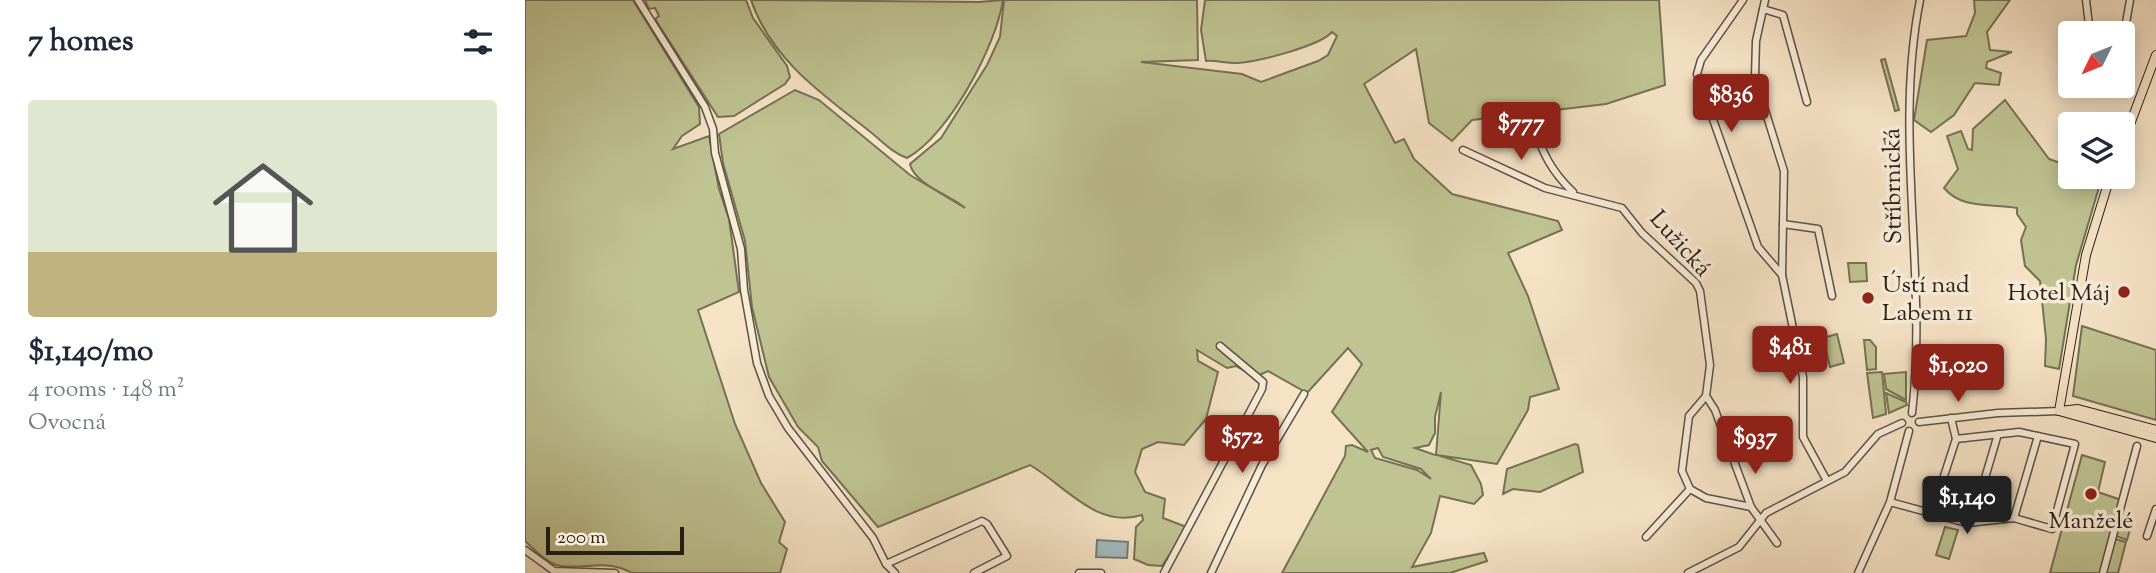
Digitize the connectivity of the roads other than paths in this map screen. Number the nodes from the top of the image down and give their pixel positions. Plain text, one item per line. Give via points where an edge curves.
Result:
1 (638, 0) edge
2 (1743, 0) edge
3 (1765, 0) edge
4 (1920, 0) edge
5 (2086, 0) edge
6 (2130, 0) edge
7 (1763, 9) junction
8 (2089, 21) edge
9 (2126, 21) edge
10 (2156, 55) edge
11 (1807, 102) dead end
12 (1554, 107) dead end
13 (2135, 112) edge
14 (1463, 150) dead end
15 (2106, 189) edge
16 (1574, 194) junction
17 (1783, 224) junction
18 (1782, 275) junction
19 (1832, 296) dead end
20 (1220, 346) dead end
21 (1304, 394) dead end
22 (1706, 396) junction
23 (2059, 411) junction
24 (1912, 413) junction
25 (1951, 418) junction
26 (1919, 422) junction
27 (1902, 423) junction
28 (1909, 430) junction
29 (2156, 430) edge
30 (1998, 435) junction
31 (2038, 436) junction
32 (2156, 438) edge
33 (1956, 439) junction
34 (2137, 446) dead end
35 (1827, 481) junction
36 (1690, 489) junction
37 (1890, 502) junction
38 (1751, 507) junction
39 (2156, 509) edge
40 (1932, 513) junction
41 (2014, 518) junction
42 (1758, 520) junction
43 (1972, 522) junction
44 (2147, 536) dead end
45 (1646, 537) dead end
46 (1777, 543) dead end
47 (525, 550) edge
48 (886, 564) junction
49 (615, 573) edge
50 (895, 573) edge
51 (974, 573) edge
52 (1079, 573) edge
53 (1101, 573) edge
54 (1164, 573) edge
55 (1211, 573) edge
56 (1688, 573) edge
57 (1858, 573) edge
58 (2103, 573) edge

1 - 48 street via 705,107 713,129 715,153 741,249 757,363 769,396 788,428 873,538
2 - 18 street via 1701,60 1697,74 1758,247
3 - 7 street
4 - 24 street, Stříbrnická via 1910,82
5 - 8 street
6 - 9 street
7 - 11 street via 1783,15
7 - 17 street via 1755,78 1784,171
10 - 13 main road
12 - 16 street via 1535,125 1555,174
14 - 16 street, Lužická via 1535,184
15 - 23 main road via 2086,256
16 - 22 street, Lužická via 1625,210 1641,233 1696,283 1709,354
17 - 18 street
17 - 19 street via 1818,229
18 - 35 street via 1803,377 1804,437
20 - 54 street via 1263,382 1262,389
21 - 55 street via 1262,464
22 - 36 street via 1689,416 1682,471
22 - 38 street via 1720,421
23 - 25 street
23 - 29 main road via 2078,409
23 - 32 main road
24 - 26 street
24 - 27 street via 1904,416
25 - 26 street
25 - 33 street
26 - 28 street via 1916,429
27 - 28 street
27 - 35 street via 1878,434 1847,471
28 - 37 street
30 - 31 street via 2027,432
30 - 33 street
30 - 43 street
31 - 41 street
31 - 41 street via 2075,444 2052,528
33 - 40 street
34 - 58 street
35 - 42 street
36 - 38 street via 1706,498
36 - 45 street
37 - 40 street
37 - 57 street
38 - 42 street
39 - 44 street
40 - 43 street
41 - 43 street
42 - 46 street
42 - 56 street via 1739,547
47 - 49 street via 555,571
48 - 50 street
48 - 51 street via 984,522 1007,556
52 - 53 street

